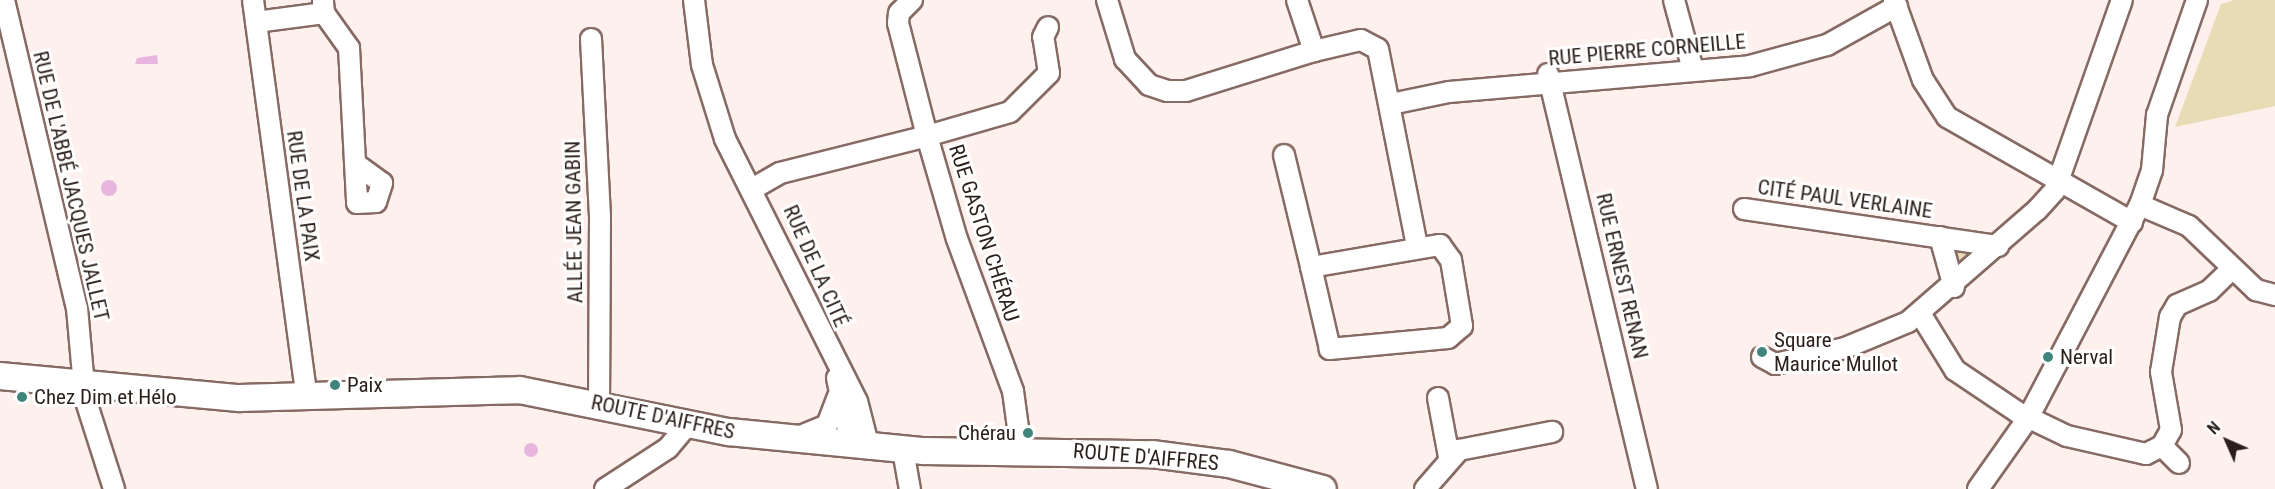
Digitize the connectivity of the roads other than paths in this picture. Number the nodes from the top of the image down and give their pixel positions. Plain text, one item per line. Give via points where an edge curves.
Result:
1 (4, 0) edge
2 (253, 0) edge
3 (694, 0) edge
4 (912, 0) edge
5 (1107, 0) edge
6 (1297, 0) edge
7 (1674, 0) edge
8 (2122, 0) edge
9 (2197, 0) edge
10 (1895, 3) edge
11 (324, 7) edge
12 (256, 22) junction
13 (1048, 27) dead end
14 (591, 39) dead end
15 (1314, 51) junction
16 (1693, 70) junction
17 (1550, 79) junction
18 (1391, 104) junction
19 (927, 136) junction
20 (1284, 154) dead end
21 (357, 165) dead end
22 (2056, 179) junction
23 (754, 188) junction
24 (1744, 209) dead end
25 (2136, 214) junction
26 (1940, 237) junction
27 (1417, 246) junction
28 (1998, 246) junction
29 (1311, 267) junction
30 (2233, 268) junction
31 (1954, 287) junction
32 (2275, 295) edge
33 (1921, 315) junction
34 (1770, 360) dead end
35 (834, 363) junction
36 (0, 376) edge
37 (85, 384) junction
38 (839, 387) junction
39 (307, 398) junction
40 (1438, 398) dead end
41 (599, 404) junction
42 (2028, 418) junction
43 (689, 423) junction
44 (1552, 432) dead end
45 (790, 439) junction
46 (2162, 446) junction
47 (864, 447) junction
48 (903, 450) junction
49 (1021, 450) junction
50 (1449, 457) junction
51 (2179, 463) dead end
52 (1310, 488) edge
53 (114, 489) edge
54 (605, 489) edge
55 (910, 489) edge
56 (1425, 489) edge
57 (1647, 489) edge
58 (1978, 489) edge

1 - 37 street, RUE DE L'ABBÉ JACQUES JALLET via 76,308
2 - 12 street, RUE DE LA PAIX
3 - 23 street, RUE DE LA CITÉ via 702,65 722,127 749,166
4 - 19 street via 899,13 898,23
5 - 15 street via 1125,59 1149,85 1167,91 1186,90
6 - 15 street
7 - 16 street
8 - 22 street
9 - 25 street via 2157,115 2152,170
10 - 16 street, RUE PIERRE CORNEILLE via 1803,53 1750,66
10 - 22 street via 1938,108
11 - 12 street
11 - 21 street via 349,48
12 - 39 street, RUE DE LA PAIX
13 - 19 street via 1043,38 1049,74 1010,112
14 - 41 street, ALLÉE JEAN GABIN via 600,217
15 - 18 street via 1351,40 1371,43 1383,59
16 - 17 street, RUE PIERRE CORNEILLE
17 - 18 street, RUE PIERRE CORNEILLE
17 - 57 street, RUE ERNEST RENAN
18 - 27 street
19 - 23 street, RUE GASTON CHÉRAU via 780,172
19 - 49 street, RUE GASTON CHÉRAU via 957,239 1013,391
20 - 29 street
22 - 25 street
22 - 28 street via 2055,190
23 - 35 street, RUE DE LA CITÉ
24 - 26 street, CITÉ PAUL VERLAINE
25 - 30 street via 2189,226
25 - 42 street
26 - 28 street, CITÉ PAUL VERLAINE
26 - 31 street, CITÉ PAUL VERLAINE
27 - 29 street
27 - 29 street via 1440,244 1449,254 1464,321 1448,338 1330,349
28 - 31 street
30 - 32 street via 2261,294
30 - 46 street via 2209,291 2177,305 2170,316 2161,372 2171,430
31 - 33 street
33 - 34 street via 1845,348
33 - 42 street via 1955,370
35 - 38 street, RUE DE LA CITÉ
35 - 47 street, RUE DE LA CITÉ via 857,401
36 - 37 main road, ROUTE D'AIFFRES
37 - 39 main road, ROUTE D'AIFFRES via 193,396
37 - 53 street, RUE DE L'ABBÉ JACQUES JALLET
38 - 45 street, RUE DE LA CITÉ via 837,411 826,425
38 - 47 street, RUE DE LA CITÉ via 846,423
39 - 41 main road, ROUTE D'AIFFRES via 520,390
40 - 50 street
41 - 43 main road, ROUTE D'AIFFRES
42 - 46 street via 2067,436 2139,453
42 - 58 street
43 - 45 main road, ROUTE D'AIFFRES
43 - 54 street via 668,448
44 - 50 street via 1475,444
45 - 47 main road, ROUTE D'AIFFRES
46 - 51 street
47 - 48 main road, ROUTE D'AIFFRES
48 - 49 main road, ROUTE D'AIFFRES
48 - 55 street
49 - 52 main road, ROUTE D'AIFFRES via 1201,459
50 - 56 street

